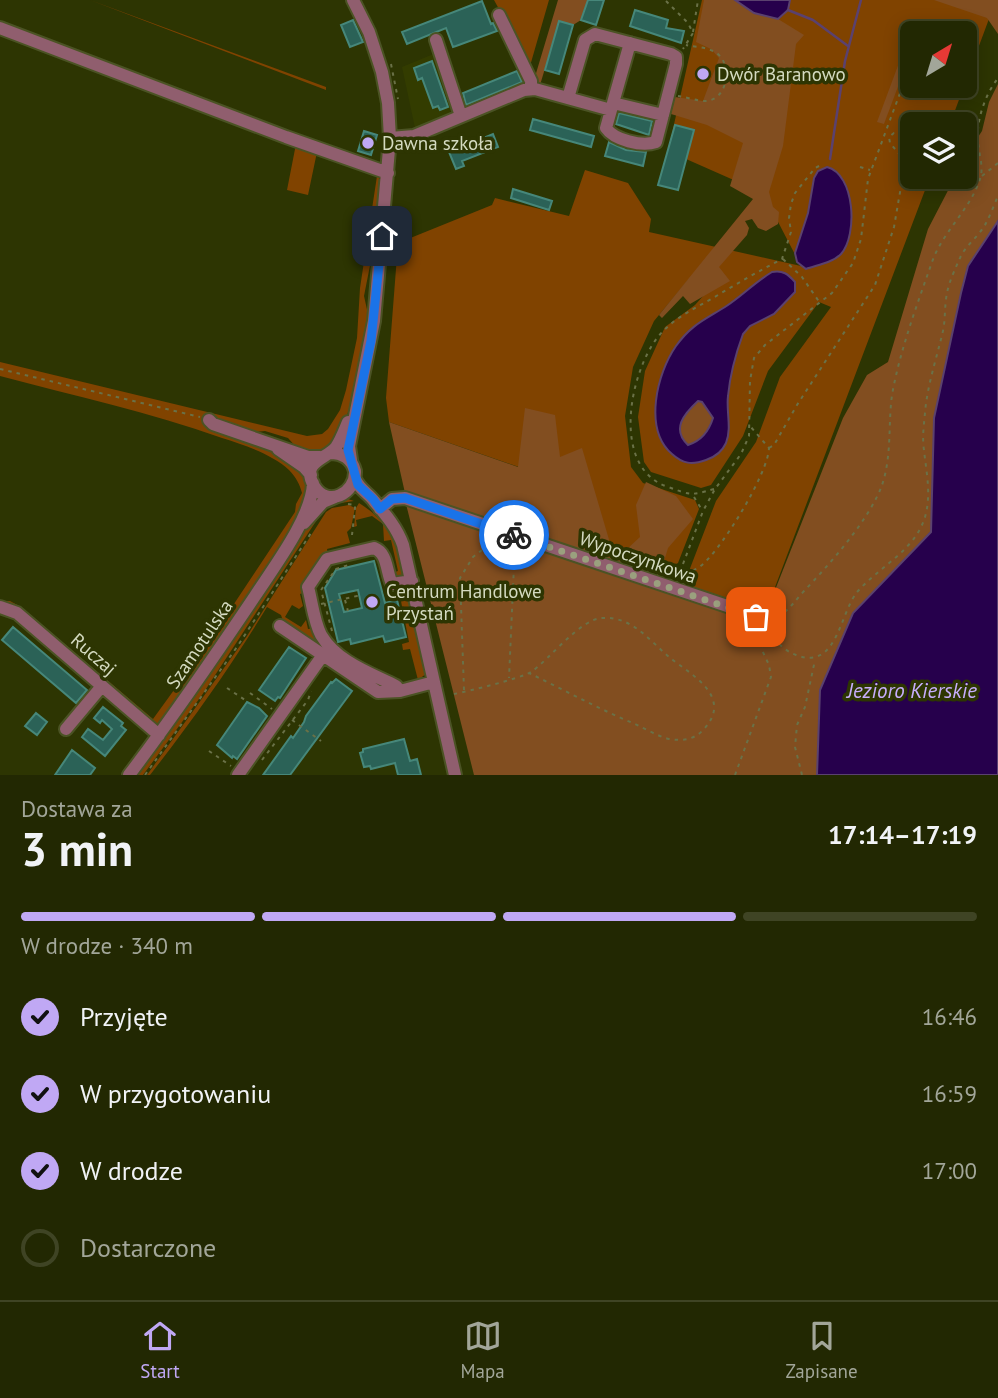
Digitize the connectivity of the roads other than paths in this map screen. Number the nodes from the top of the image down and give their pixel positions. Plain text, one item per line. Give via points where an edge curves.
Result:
1 (354, 0) edge
2 (499, 15) dead end
3 (0, 28) edge
4 (436, 40) dead end
5 (630, 43) junction
6 (531, 89) junction
7 (568, 98) junction
8 (612, 106) junction
9 (663, 115) junction
10 (461, 116) junction
11 (390, 138) junction
12 (388, 173) junction
13 (357, 403) junction
14 (209, 420) road end
15 (272, 445) junction
16 (325, 455) junction
17 (351, 460) junction
18 (312, 479) junction
19 (355, 479) junction
20 (340, 499) junction
21 (380, 509) junction
22 (296, 531) junction
23 (412, 581) junction
24 (0, 607) edge
25 (766, 620) road end
26 (281, 626) dead end
27 (327, 651) junction
28 (434, 682) junction
29 (102, 686) junction
30 (66, 729) dead end
31 (159, 736) junction
32 (236, 772) edge
33 (129, 775) edge
34 (456, 775) edge

1 - 11 street via 382,72
2 - 6 street
3 - 12 street
4 - 10 street
5 - 7 street via 595,34 585,40
5 - 8 street
5 - 9 street via 676,57
6 - 7 street
6 - 10 street
7 - 8 street
8 - 9 street
8 - 9 street via 606,128 611,135 648,145 656,142
10 - 11 street via 412,137
11 - 12 street
12 - 13 street via 374,321
13 - 16 street via 341,439
13 - 17 street via 348,450
14 - 15 street
15 - 16 street via 308,457
15 - 18 street via 304,467
16 - 17 street via 339,453
16 - 18 street via 313,466
17 - 19 street
18 - 20 street via 324,495
18 - 22 street, Szamotulska via 313,494
19 - 20 street
19 - 21 street
20 - 21 street via 359,499
20 - 22 street, Szamotulska via 323,502
21 - 23 street via 400,536
21 - 25 street, Wypoczynkowa via 392,499 405,498
22 - 31 street, Szamotulska
23 - 27 street via 392,584 383,554 374,548 327,559 308,587 319,605
23 - 28 street
24 - 29 street, Ruczaj via 17,613
26 - 27 street
27 - 28 street via 378,692
27 - 32 street via 286,717
28 - 34 street
29 - 30 street
29 - 31 street, Ruczaj
31 - 33 street, Szamotulska

